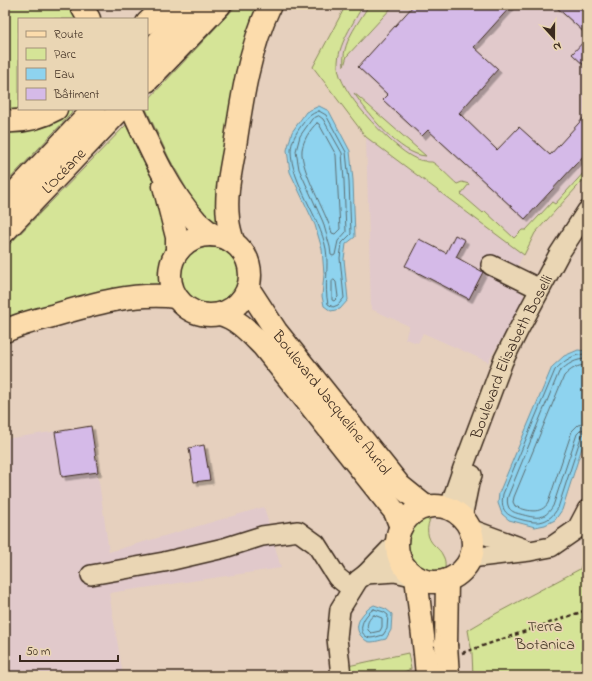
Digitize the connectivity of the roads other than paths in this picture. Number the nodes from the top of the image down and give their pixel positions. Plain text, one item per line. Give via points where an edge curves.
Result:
1 (81, 5) edge
2 (166, 5) edge
3 (193, 5) edge
4 (220, 5) edge
5 (270, 5) edge
6 (88, 18) edge
7 (148, 22) edge
8 (148, 53) edge
9 (148, 80) edge
10 (54, 110) edge
11 (93, 110) edge
12 (120, 110) edge
13 (132, 110) edge
14 (5, 121) edge
15 (159, 168) junction
16 (5, 203) edge
17 (587, 212) edge
18 (5, 231) edge
19 (587, 232) edge
20 (212, 235) junction
21 (233, 242) junction
22 (177, 252) junction
23 (491, 265) dead end
24 (248, 288) junction
25 (540, 289) junction
26 (176, 297) junction
27 (220, 314) junction
28 (5, 331) edge
29 (426, 507) junction
30 (587, 510) edge
31 (460, 519) junction
32 (399, 535) junction
33 (530, 551) junction
34 (470, 558) junction
35 (366, 574) junction
36 (91, 575) dead end
37 (416, 577) junction
38 (447, 580) junction
39 (352, 589) junction
40 (341, 676) edge
41 (427, 676) edge
42 (448, 676) edge

1 - 6 main road
2 - 7 main road
3 - 8 main road
4 - 9 main road
5 - 21 main road via 258,33 246,77 233,156 227,205
10 - 14 main road via 31,119
11 - 16 main road, L’Océane
12 - 18 main road, L’Océane
13 - 15 main road
15 - 20 main road via 196,221
15 - 22 main road via 174,223
17 - 25 street, Boulevard Elisabeth Boselli via 559,254
19 - 31 street via 535,322 498,405 470,482
20 - 21 main road
20 - 22 main road via 193,239
21 - 24 main road via 248,260
22 - 26 main road via 170,274 171,286
23 - 25 street
24 - 27 main road via 236,306
24 - 29 main road, Boulevard Jacqueline Auriol via 276,331 400,486
25 - 31 street, Boulevard Elisabeth Boselli via 504,361 463,468
26 - 27 main road via 183,306 193,312 204,315
26 - 28 main road via 119,299 64,312
27 - 32 main road, Boulevard Jacqueline Auriol via 234,320 263,346 395,512
29 - 31 main road via 438,506
29 - 32 main road via 410,515
30 - 33 street via 577,529 551,547
31 - 33 street
31 - 34 main road via 473,543
32 - 35 street
32 - 37 main road via 398,553 401,563
33 - 34 street
34 - 38 main road via 459,573
35 - 37 street via 395,572
35 - 39 street
36 - 39 street via 164,562 262,536 298,531 316,544 337,577
37 - 38 main road via 432,582
37 - 41 main road, bridge
38 - 42 main road, bridge via 454,649
39 - 40 street via 340,609 336,638

